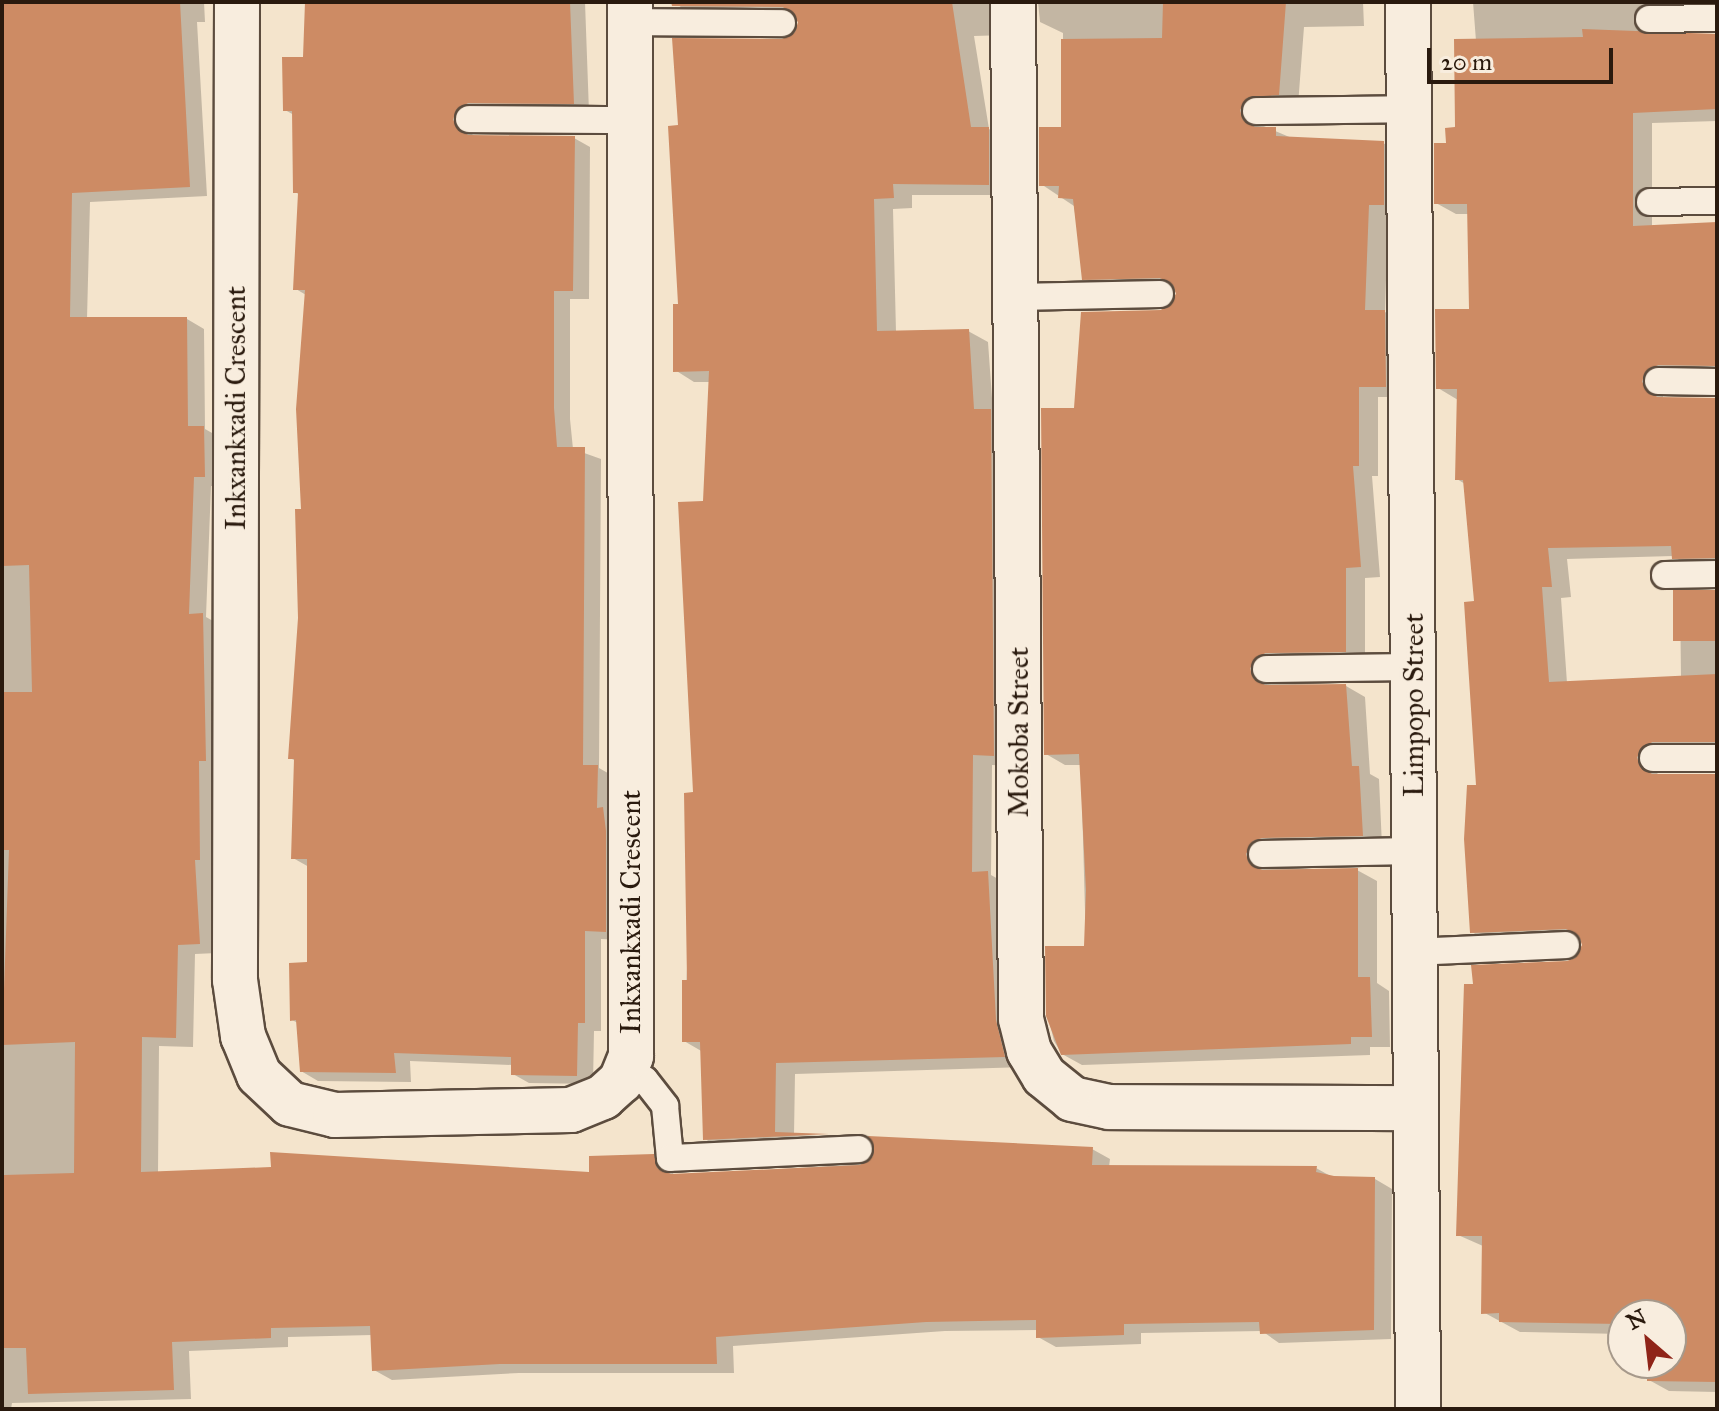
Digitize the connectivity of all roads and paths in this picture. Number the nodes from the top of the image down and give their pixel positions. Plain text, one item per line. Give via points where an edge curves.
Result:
1 (237, 2) edge
2 (1013, 2) edge
3 (1408, 2) edge
4 (630, 12) edge
5 (1717, 18) edge
6 (1649, 19) dead end
7 (782, 23) dead end
8 (1411, 109) junction
9 (1256, 111) dead end
10 (469, 119) dead end
11 (630, 120) junction
12 (1717, 201) edge
13 (1650, 202) dead end
14 (1160, 294) dead end
15 (1017, 297) junction
16 (1658, 381) dead end
17 (1717, 382) edge
18 (1717, 574) edge
19 (1665, 575) dead end
20 (1415, 667) junction
21 (1266, 669) dead end
22 (1653, 758) dead end
23 (1717, 758) edge
24 (1412, 851) junction
25 (1262, 854) dead end
26 (1566, 945) dead end
27 (1414, 952) junction
28 (621, 1081) junction
29 (1416, 1108) junction
30 (859, 1149) dead end
31 (1418, 1409) edge

1 - 28 street, Inkxankxadi Crescent via 235,980 243,1036 259,1075 290,1104 335,1115 571,1110 603,1097
2 - 15 street, Mokoba Street
3 - 8 street, Limpopo Street
4 - 7 lane
4 - 11 street, Inkxankxadi Crescent
5 - 6 lane
8 - 9 lane
8 - 20 street, Limpopo Street
10 - 11 lane
11 - 28 street, Inkxankxadi Crescent via 634,1015 631,1056
12 - 13 lane
14 - 15 lane
15 - 29 street, Mokoba Street via 1021,1019 1029,1051 1044,1076 1072,1099 1109,1107
16 - 17 lane
18 - 19 lane
20 - 21 lane
20 - 24 street, Limpopo Street
22 - 23 lane
24 - 25 lane
24 - 27 street, Limpopo Street
26 - 27 lane
27 - 29 street, Limpopo Street
28 - 30 lane via 645,1080 665,1106 670,1158
29 - 31 street, Limpopo Street

